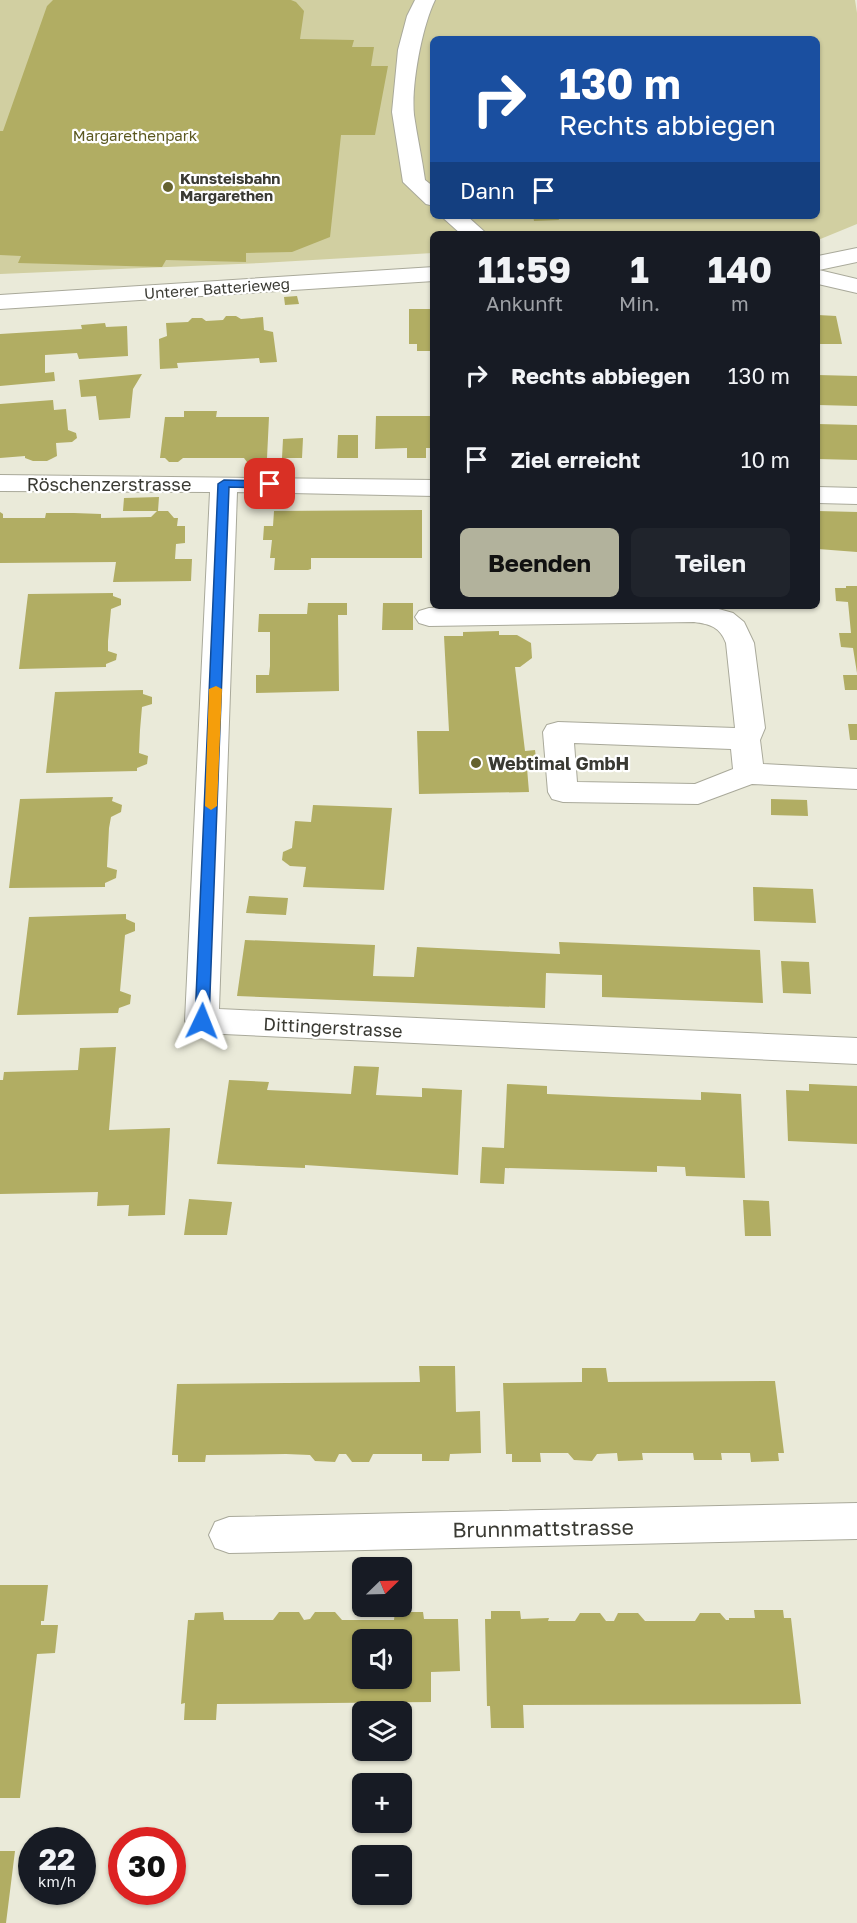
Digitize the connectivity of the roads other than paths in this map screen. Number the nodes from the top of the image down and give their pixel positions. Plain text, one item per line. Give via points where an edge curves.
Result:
1 (425, 0) edge
2 (430, 196) edge
3 (457, 219) edge
4 (471, 231) edge
5 (857, 255) edge
6 (820, 263) edge
7 (430, 274) edge
8 (820, 277) edge
9 (857, 286) edge
10 (0, 302) edge
11 (0, 483) edge
12 (224, 484) junction
13 (430, 488) edge
14 (820, 495) edge
15 (857, 496) edge
16 (429, 617) dead end
17 (745, 740) junction
18 (749, 774) junction
19 (857, 779) edge
20 (857, 1051) edge
21 (857, 1521) edge
22 (229, 1535) dead end

1 - 2 street via 417,15 409,50 403,112 414,182
3 - 4 street
5 - 6 street
7 - 10 street, Unterer Batterieweg
8 - 9 street
11 - 12 street, Röschenzerstrasse
12 - 13 street, Röschenzerstrasse
12 - 20 street, Dittingerstrasse via 202,1021
14 - 15 street
16 - 17 street via 694,613 726,620 737,630 740,643 750,728
17 - 18 street
17 - 18 street via 558,732 564,792 698,794
18 - 19 street
21 - 22 street, Brunnmattstrasse

